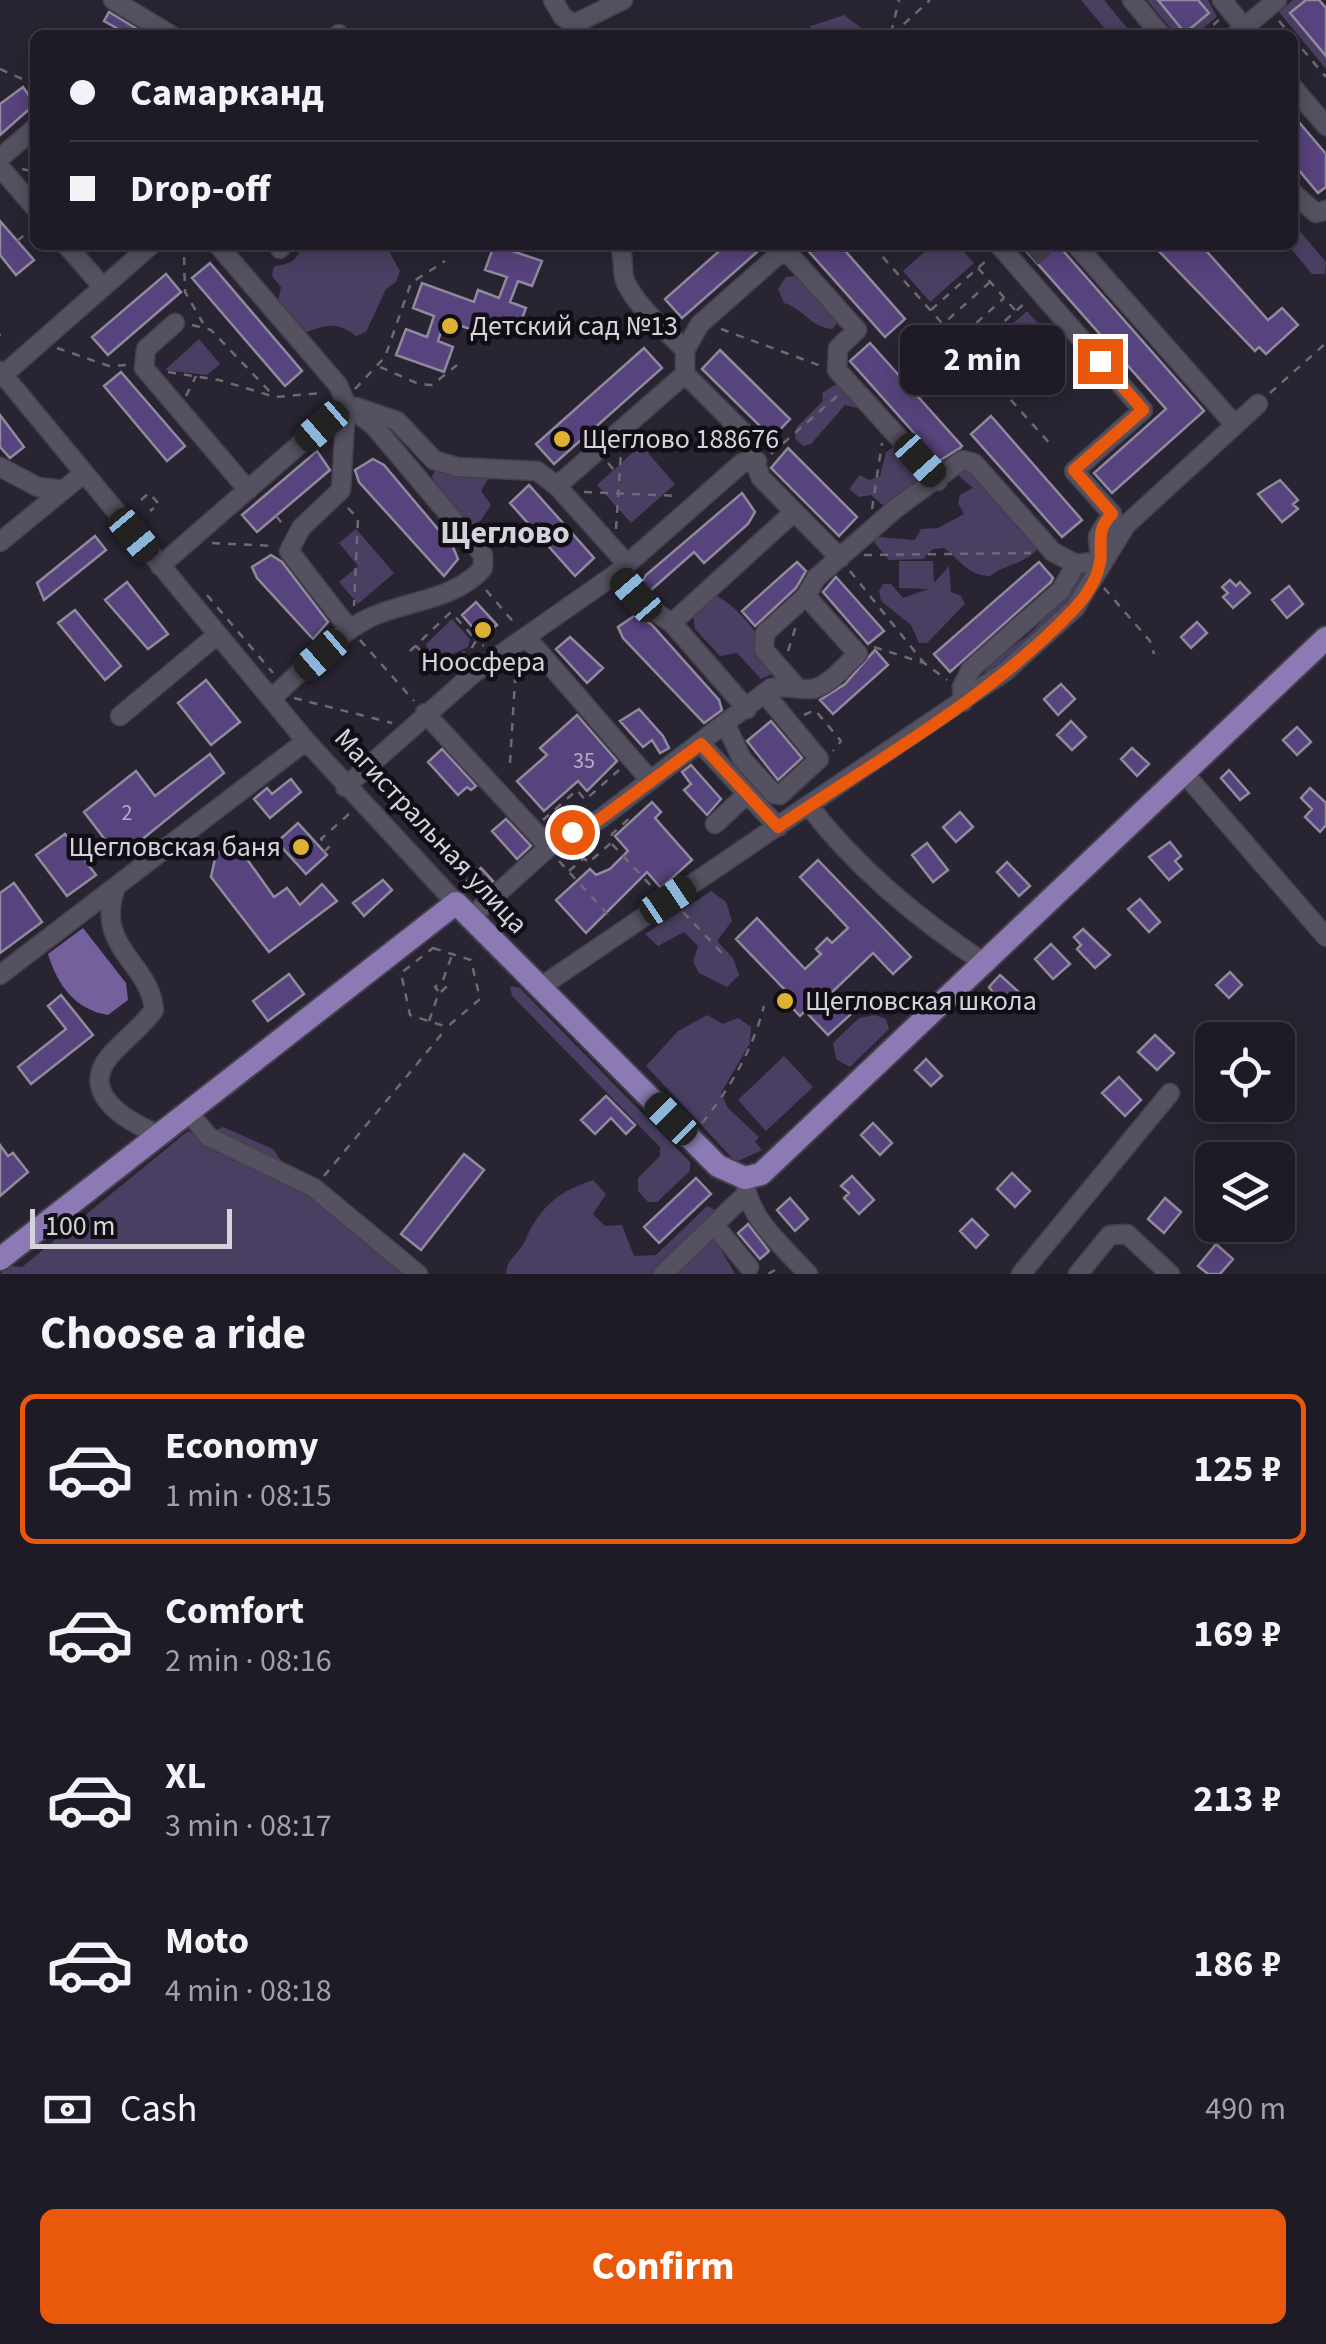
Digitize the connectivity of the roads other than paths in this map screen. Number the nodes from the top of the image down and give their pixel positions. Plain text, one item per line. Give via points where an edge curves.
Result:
1 (113, 0) edge
2 (553, 0) edge
3 (623, 0) edge
4 (1132, 0) edge
5 (1222, 0) edge
6 (1278, 0) edge
7 (163, 30) edge
8 (1157, 30) edge
9 (1242, 30) edge
10 (1245, 30) edge
11 (1298, 93) edge
12 (1326, 126) edge
13 (30, 132) edge
14 (0, 158) edge
15 (0, 168) edge
16 (1298, 199) edge
17 (30, 202) edge
18 (1326, 210) edge
19 (70, 250) edge
20 (145, 250) edge
21 (222, 250) edge
22 (620, 250) edge
23 (1005, 250) edge
24 (1080, 250) edge
25 (102, 287) junction
26 (176, 323) road end
27 (684, 350) junction
28 (2, 373) edge
29 (686, 374) junction
30 (343, 397) junction
31 (1258, 404) road end
32 (1236, 424) junction
33 (756, 461) junction
34 (0, 466) edge
35 (83, 474) junction
36 (938, 481) junction
37 (63, 490) junction
38 (248, 490) junction
39 (563, 493) junction
40 (794, 512) junction
41 (0, 542) edge
42 (840, 558) junction
43 (1100, 561) junction
44 (620, 562) junction
45 (1076, 564) junction
46 (160, 566) junction
47 (806, 596) junction
48 (672, 623) junction
49 (349, 628) junction
50 (217, 635) junction
51 (1326, 638) edge
52 (522, 640) junction
53 (788, 677) junction
54 (278, 693) junction
55 (765, 694) junction
56 (963, 694) junction
57 (748, 709) junction
58 (425, 714) junction
59 (120, 716) dead end
60 (726, 725) junction
61 (306, 742) junction
62 (701, 744) junction
63 (1184, 773) junction
64 (650, 780) junction
65 (345, 786) junction
66 (747, 794) junction
67 (809, 806) junction
68 (715, 824) dead end
69 (778, 827) junction
70 (550, 848) junction
71 (117, 886) junction
72 (463, 911) junction
73 (1322, 928) edge
74 (986, 964) junction
75 (0, 975) edge
76 (539, 988) junction
77 (1170, 1093) dead end
78 (189, 1113) junction
79 (160, 1136) junction
80 (745, 1187) junction
81 (714, 1225) junction
82 (0, 1259) edge
83 (749, 1267) dead end
84 (418, 1274) edge
85 (663, 1274) edge
86 (808, 1274) edge
87 (1021, 1274) edge
88 (1078, 1274) edge
89 (1170, 1274) edge

1 - 7 street
2 - 3 street via 574,24
4 - 8 street
5 - 9 street
6 - 10 street
11 - 12 street
13 - 14 street
15 - 17 street
16 - 18 street via 1316,213
19 - 25 street
20 - 25 street
21 - 30 street
22 - 27 street via 629,289
23 - 43 street via 1026,263 1039,291 1143,410 1074,470 1112,514 1098,536
24 - 32 street
25 - 28 street
26 - 38 street via 146,348 144,368
27 - 29 street
27 - 36 street via 700,324 778,255 790,254 857,330 838,348 844,377
28 - 35 street, Магистральная улица
29 - 33 street via 744,433
29 - 39 street via 598,451
30 - 38 street
30 - 39 street via 397,420 434,460 537,471
30 - 49 street via 338,496 301,528 290,551
30 - 49 street via 483,555 484,568 455,590
31 - 32 street
32 - 43 street via 1126,525
33 - 40 street via 760,478
33 - 44 street via 742,463
34 - 37 street via 38,488
35 - 37 street
35 - 46 street, Магистральная улица
36 - 42 street
36 - 45 street via 962,460 974,463 1053,552
37 - 41 street
38 - 46 street
39 - 44 street
40 - 42 street
40 - 48 street
42 - 47 street
43 - 45 street
43 - 56 street via 1094,584 1075,608 1006,671
44 - 48 street via 646,606
44 - 52 street
45 - 56 street via 1061,590 971,669
46 - 50 street, Магистральная улица
47 - 53 street via 765,633 764,650
47 - 53 street via 858,654 808,690
48 - 57 street
49 - 54 street
50 - 54 street, Магистральная улица
50 - 59 street
51 - 63 main road
52 - 58 street
52 - 64 street
53 - 55 street
54 - 61 street, Магистральная улица
55 - 57 street
55 - 60 street via 820,759 777,796 742,759
56 - 67 street
57 - 60 street
58 - 65 street
58 - 70 street
60 - 62 street
61 - 65 street, Магистральная улица
61 - 71 street
62 - 64 street
62 - 66 street
63 - 73 street
63 - 74 main road
64 - 70 street
65 - 72 street, Магистральная улица
66 - 68 street
66 - 69 street
67 - 69 street
67 - 74 street via 893,896
69 - 76 street
70 - 72 street
71 - 75 street
71 - 79 street via 110,927 154,1010 106,1059 99,1080 103,1097 126,1120
72 - 76 main road, Магистральная улица
72 - 78 main road
74 - 80 main road
76 - 80 main road, Магистральная улица
77 - 87 street
78 - 79 main road
78 - 84 street via 208,1138 314,1188
79 - 82 main road
80 - 81 street
80 - 86 street
81 - 83 street
81 - 85 street
88 - 89 street via 1110,1235 1127,1234

